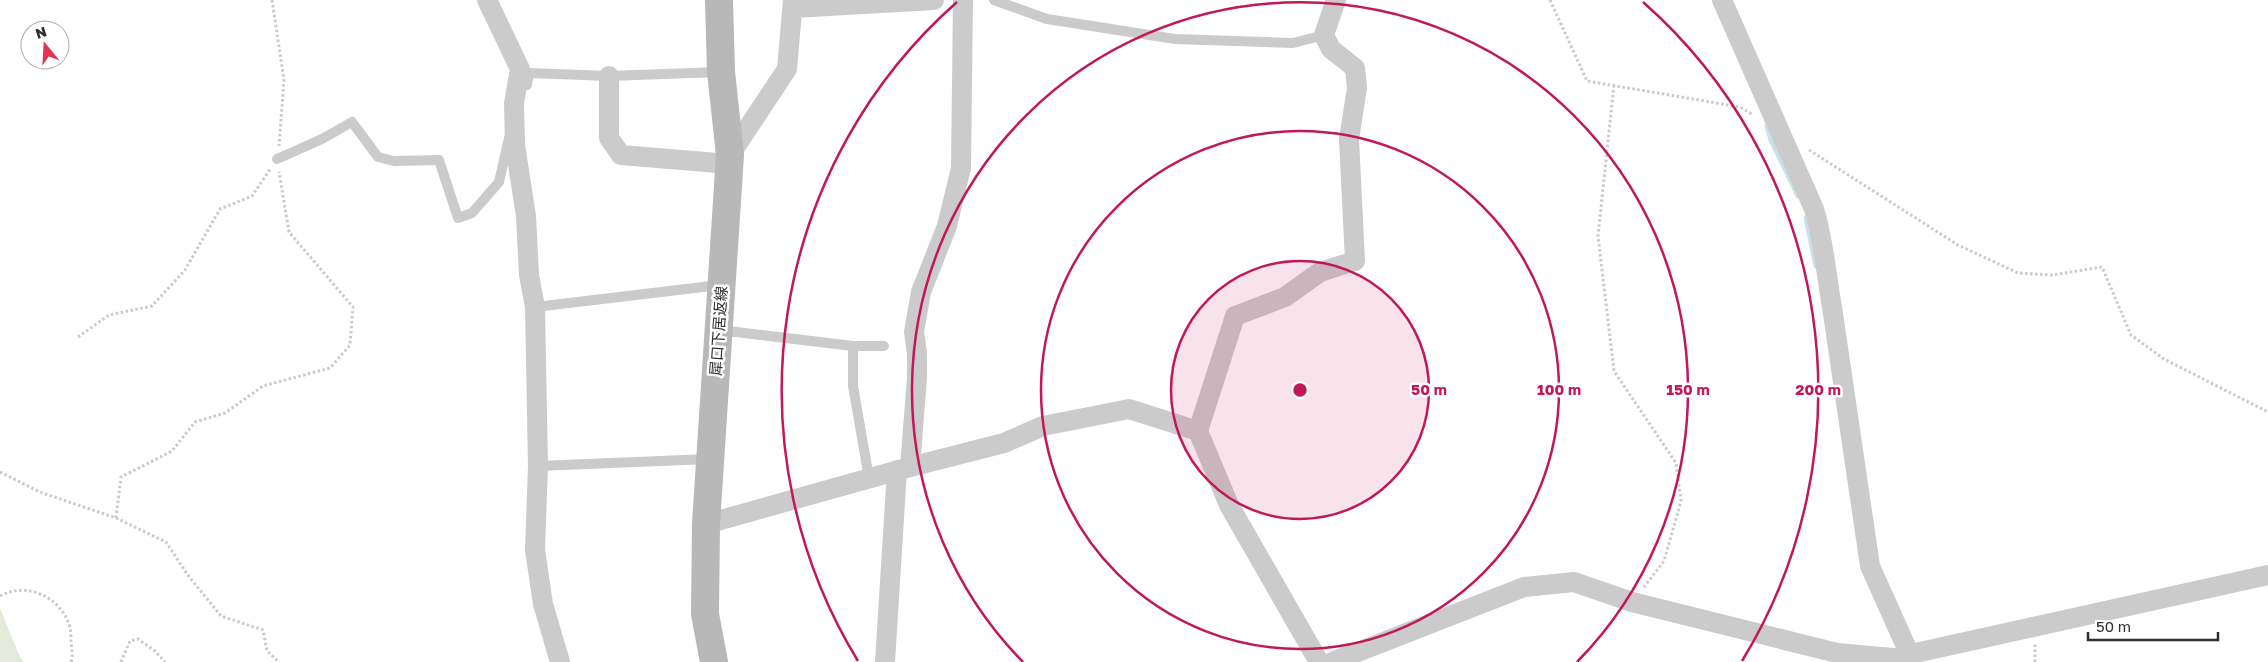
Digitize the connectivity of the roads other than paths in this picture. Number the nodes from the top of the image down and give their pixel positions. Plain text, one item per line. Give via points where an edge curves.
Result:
1 (487, 0) edge
2 (719, 0) edge
3 (934, 0) edge
4 (963, 0) edge
5 (994, 0) edge
6 (1336, 0) edge
7 (1722, 0) edge
8 (793, 4) edge
9 (1324, 35) junction
10 (721, 72) junction
11 (609, 76) junction
12 (514, 112) junction
13 (515, 135) junction
14 (278, 159) road end
15 (730, 159) junction
16 (721, 285) junction
17 (535, 307) junction
18 (718, 330) junction
19 (853, 346) junction
20 (884, 346) dead end
21 (1198, 431) junction
22 (710, 459) junction
23 (538, 466) junction
24 (903, 468) junction
25 (869, 478) junction
26 (706, 524) junction
27 (2268, 575) edge
28 (1905, 658) edge
29 (560, 662) edge
30 (714, 662) edge
31 (885, 662) edge
32 (1319, 662) edge
33 (1332, 662) edge

1 - 12 street via 520,68
2 - 10 main road, 犀口下居返線
3 - 8 street
4 - 24 street via 960,168 947,226 921,292 914,332 917,378
5 - 9 lane via 1047,20 1175,39 1293,43
6 - 9 street
7 - 28 street via 1814,209 1821,233 1870,566
8 - 15 street via 787,69
9 - 21 street via 1332,49 1355,68 1357,88 1349,139 1355,261 1320,272 1285,297 1235,316
10 - 11 lane
10 - 15 main road, 犀口下居返線
11 - 13 lane via 529,73
11 - 15 street via 609,138 621,155
12 - 13 street
12 - 14 lane via 499,182 472,213 458,218 439,160 378,158 352,122
13 - 17 street
15 - 16 main road, 犀口下居返線
16 - 17 lane
16 - 18 main road, 犀口下居返線
17 - 23 street
18 - 19 lane
18 - 22 main road, 犀口下居返線
19 - 20 lane
19 - 25 lane via 853,386
21 - 24 street via 1129,410 1043,426 1004,443
21 - 32 street via 1229,505
22 - 23 lane
22 - 26 main road, 犀口下居返線
23 - 29 street via 535,550 543,604
24 - 25 street
24 - 31 street
25 - 26 street
26 - 30 main road, 犀口下居返線 via 705,614
27 - 28 street
28 - 33 street via 1838,653 1632,602 1574,582 1524,587

